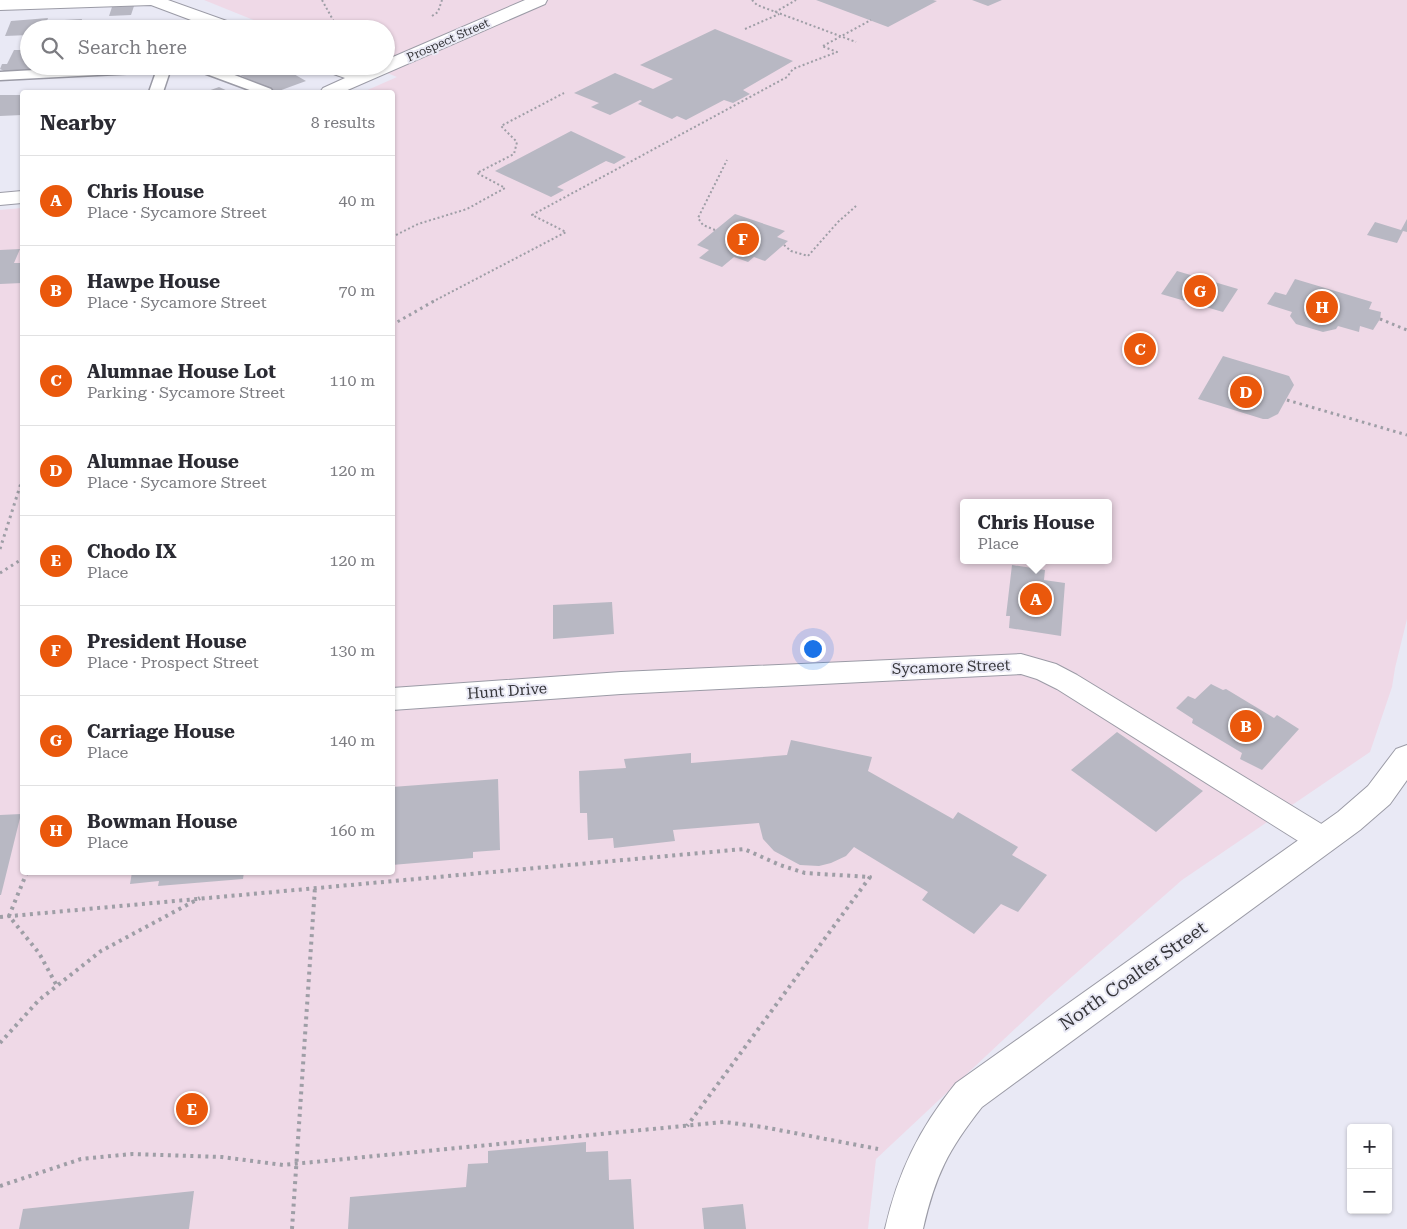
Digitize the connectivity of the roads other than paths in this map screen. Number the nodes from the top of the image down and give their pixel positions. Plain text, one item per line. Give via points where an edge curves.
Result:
1 (539, 0) edge
2 (0, 5) edge
3 (207, 20) edge
4 (395, 63) edge
5 (20, 75) edge
6 (161, 75) edge
7 (222, 75) edge
8 (353, 75) edge
9 (368, 75) edge
10 (0, 76) edge
11 (361, 78) junction
12 (157, 90) edge
13 (261, 90) edge
14 (334, 90) edge
15 (20, 197) edge
16 (0, 198) edge
17 (621, 683) joint
18 (395, 699) edge
19 (1407, 757) edge
20 (1322, 840) junction
21 (904, 1229) edge

1 - 4 street, Prospect Street
2 - 3 street via 153,0
5 - 10 lane
6 - 12 lane
7 - 13 lane
8 - 11 street
9 - 11 street, Prospect Street
11 - 14 street, Prospect Street
15 - 16 street
17 - 18 street, Hunt Drive
17 - 20 street, Sycamore Street via 1021,664 1068,682
19 - 20 street, North Coalter Street via 1379,795
20 - 21 street, North Coalter Street via 969,1095 932,1145 908,1206

